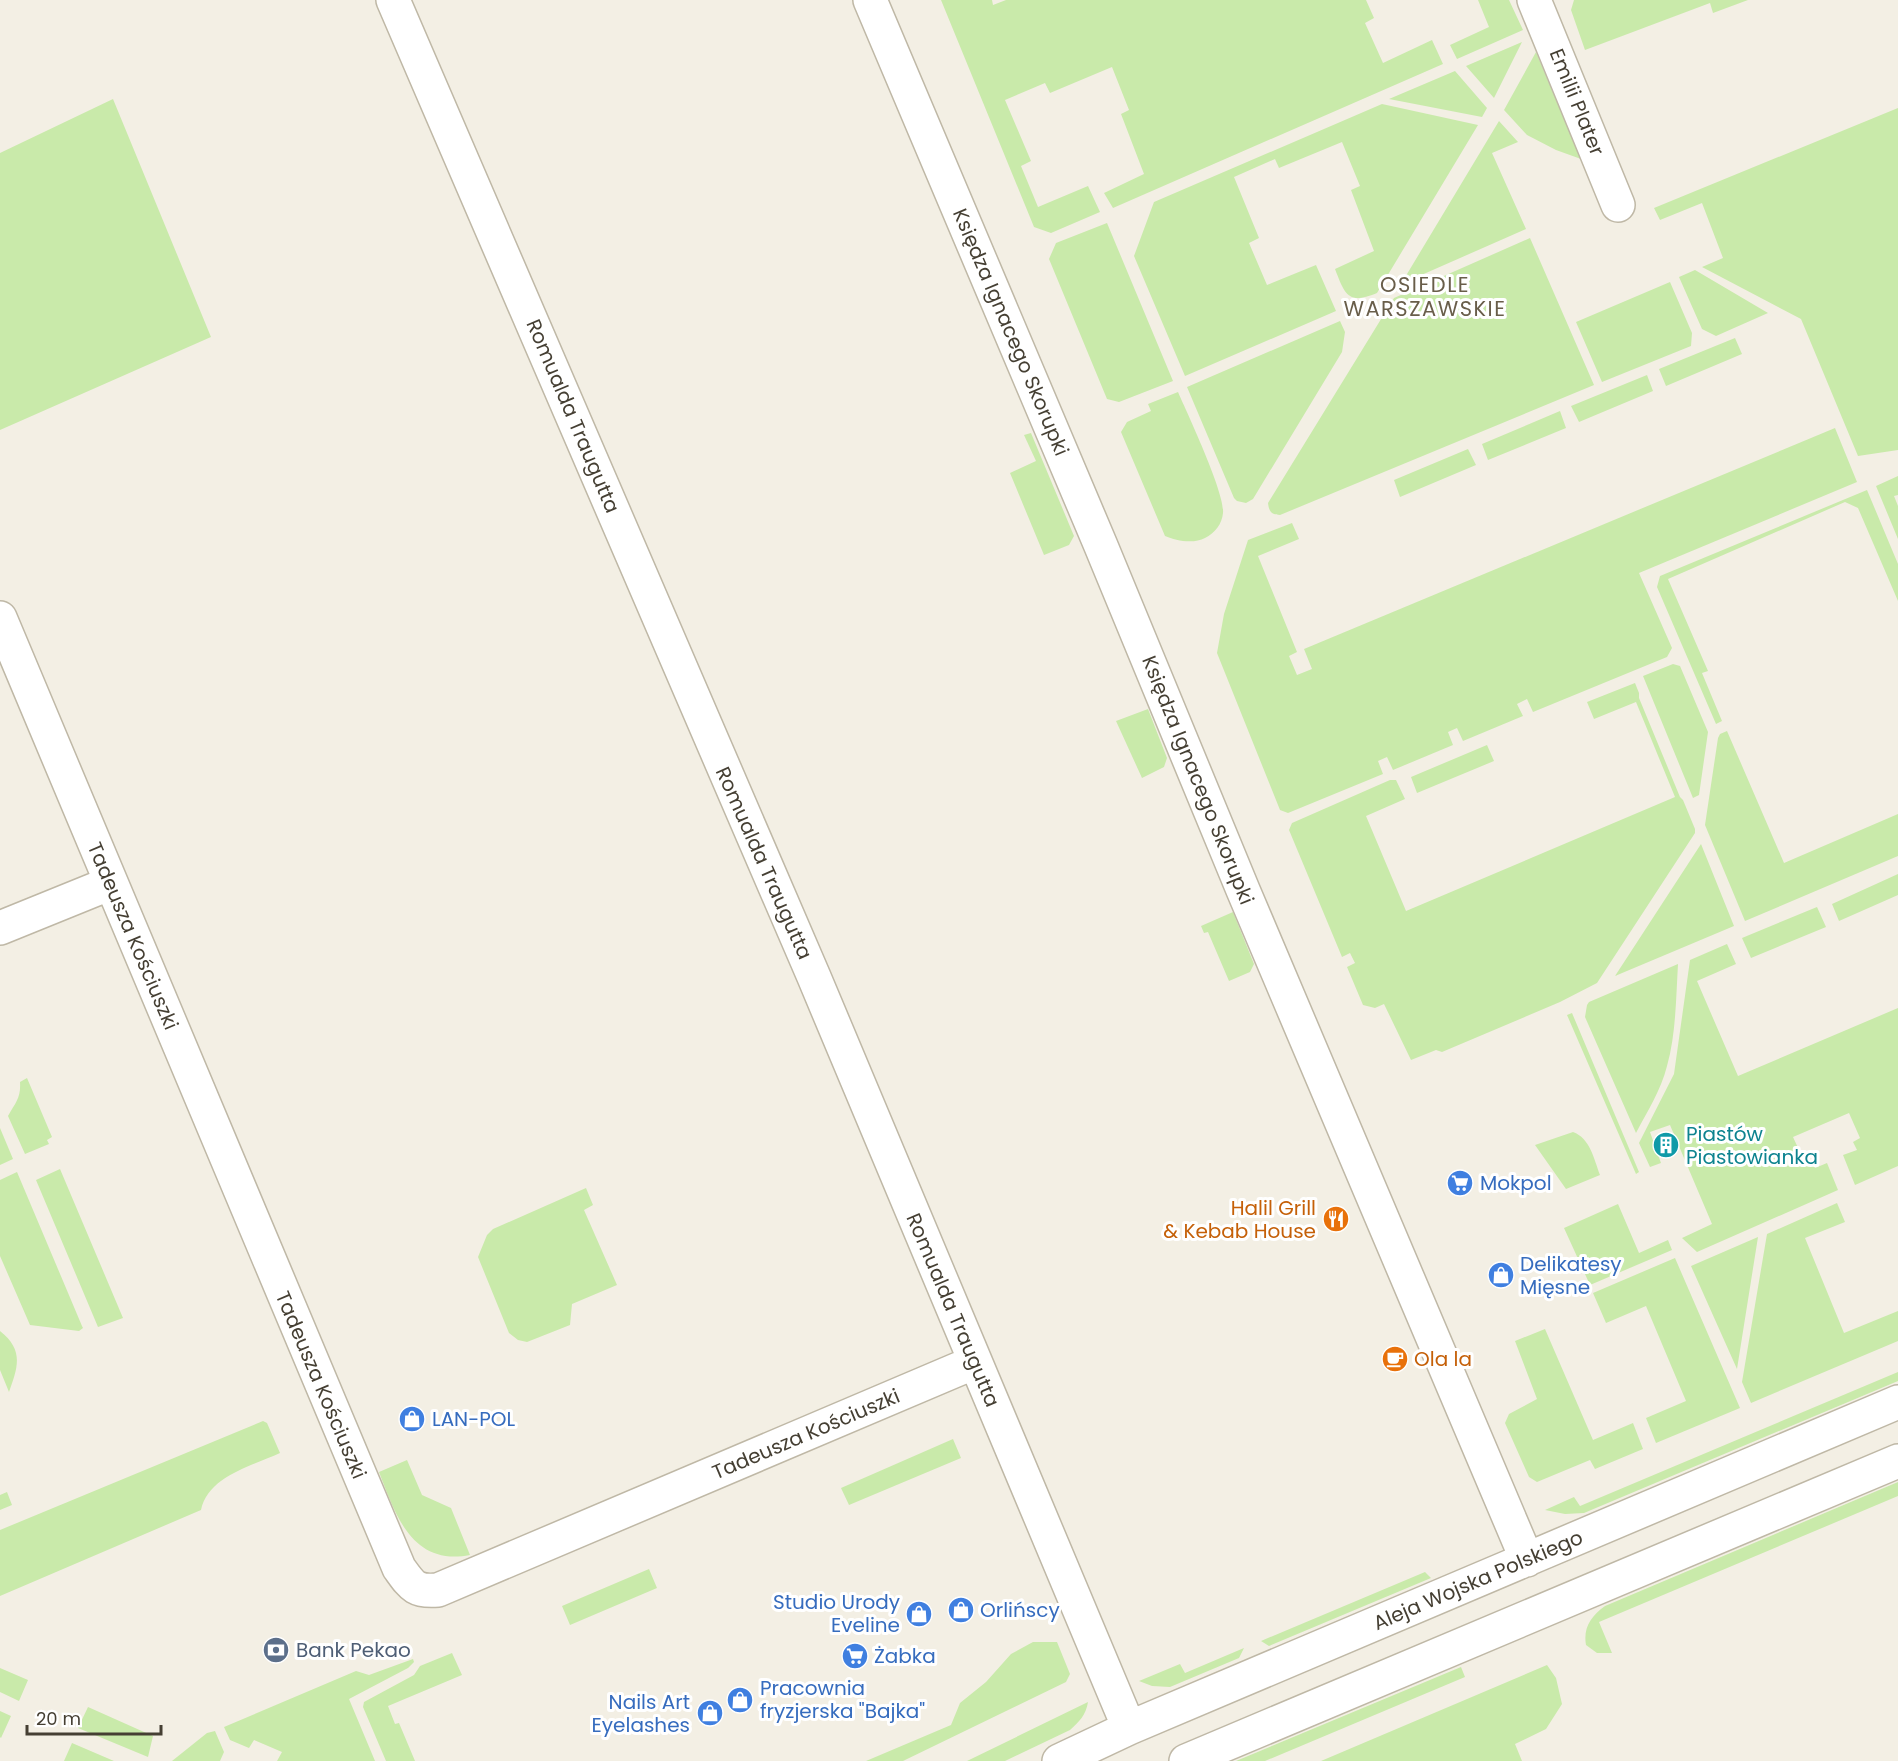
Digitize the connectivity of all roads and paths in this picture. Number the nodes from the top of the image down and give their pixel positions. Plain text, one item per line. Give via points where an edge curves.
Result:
1 (393, 0) edge
2 (870, 0) edge
3 (1534, 0) edge
4 (1618, 204) dead end
5 (0, 618) edge
6 (111, 883) junction
7 (0, 928) edge
8 (975, 1362) junction
9 (1898, 1402) edge
10 (1898, 1461) edge
11 (1527, 1560) junction
12 (1129, 1728) junction
13 (1059, 1761) edge
14 (1186, 1761) edge

1 - 8 street, Romualda Traugutta via 814,977
2 - 11 street, Księdza Ignacego Skorupki
3 - 4 street, Emilii Plater
5 - 6 street, Tadeusza Kościuszki
6 - 7 street
6 - 8 street, Tadeusza Kościuszki via 399,1568 422,1591 438,1590
8 - 12 street, Romualda Traugutta
9 - 11 street, Aleja Wojska Polskiego
10 - 14 street
11 - 12 street, Aleja Wojska Polskiego
12 - 13 street, Aleja Wojska Polskiego

